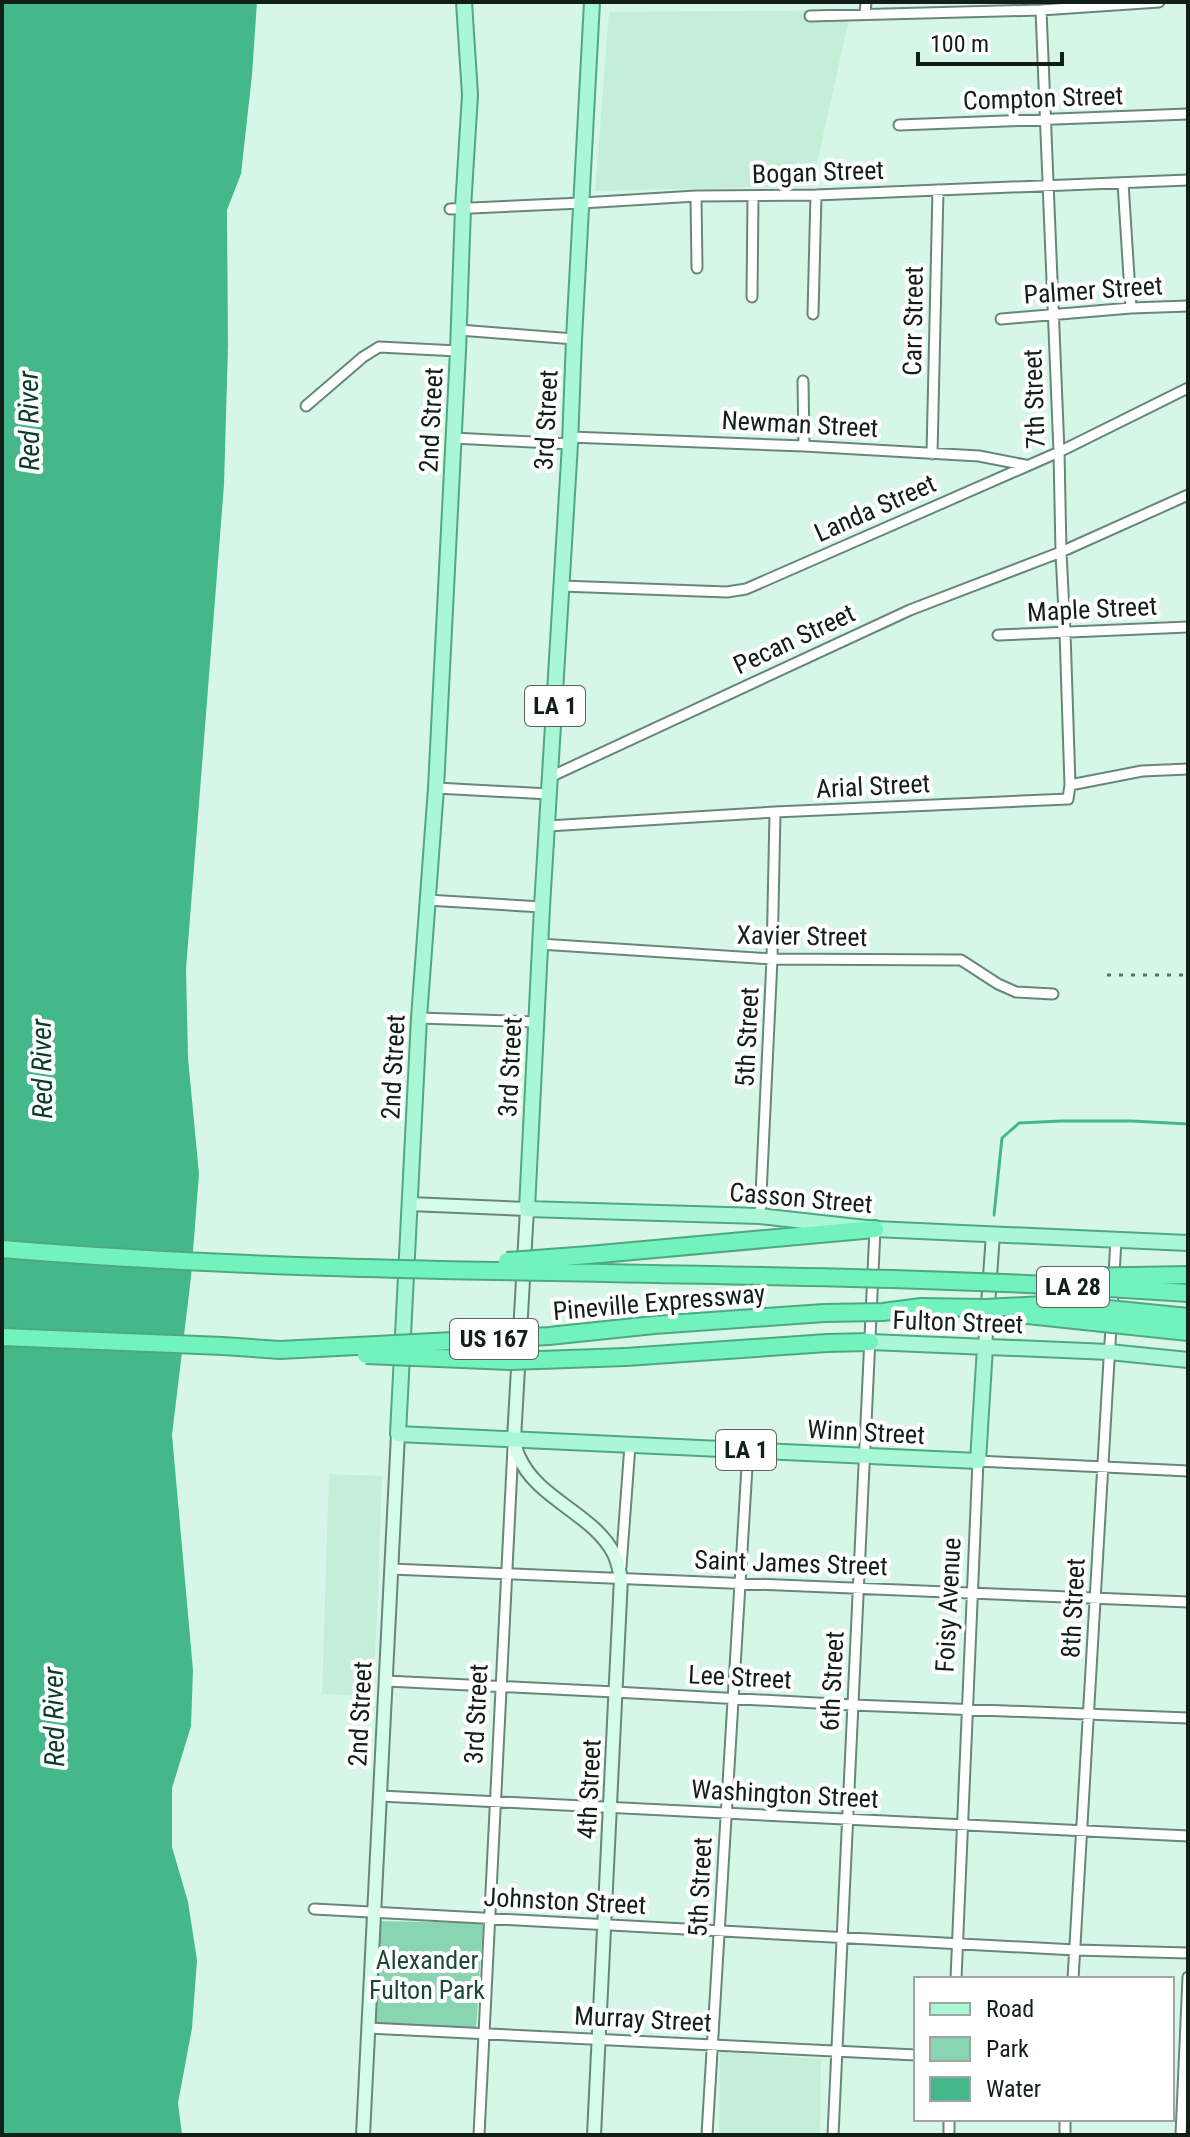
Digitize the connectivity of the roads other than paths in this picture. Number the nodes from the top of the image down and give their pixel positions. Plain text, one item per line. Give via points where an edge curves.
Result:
1 (464, 2) edge
2 (592, 2) edge
3 (866, 2) edge
4 (1159, 2) edge
5 (1011, 6) edge
6 (1041, 10) junction
7 (865, 14) junction
8 (810, 16) dead end
9 (1188, 114) edge
10 (1045, 121) junction
11 (899, 125) dead end
12 (1188, 180) edge
13 (1123, 183) junction
14 (1048, 186) junction
15 (938, 190) junction
16 (816, 195) junction
17 (696, 196) junction
18 (753, 197) junction
19 (582, 203) junction
20 (456, 208) junction
21 (697, 268) dead end
22 (752, 297) dead end
23 (1188, 306) edge
24 (1131, 308) junction
25 (813, 314) dead end
26 (1053, 315) junction
27 (1001, 319) dead end
28 (459, 330) junction
29 (574, 339) junction
30 (458, 351) junction
31 (803, 381) dead end
32 (1188, 388) edge
33 (306, 406) dead end
34 (454, 438) junction
35 (570, 440) junction
36 (804, 446) junction
37 (1059, 452) junction
38 (932, 454) junction
39 (1027, 466) junction
40 (1188, 495) edge
41 (1061, 552) junction
42 (561, 586) junction
43 (1188, 627) edge
44 (1065, 632) junction
45 (998, 635) dead end
46 (1188, 769) edge
47 (550, 777) junction
48 (1070, 785) junction
49 (436, 788) junction
50 (549, 794) junction
51 (775, 812) junction
52 (548, 826) junction
53 (427, 900) junction
54 (542, 907) junction
55 (540, 944) junction
56 (772, 959) junction
57 (1053, 994) dead end
58 (419, 1018) junction
59 (536, 1022) junction
60 (410, 1204) junction
61 (527, 1209) junction
62 (760, 1216) junction
63 (875, 1229) junction
64 (993, 1234) junction
65 (1116, 1240) junction
66 (1188, 1243) edge
67 (2, 1249) edge
68 (388, 1270) junction
69 (1188, 1275) edge
70 (957, 1280) junction
71 (1188, 1293) edge
72 (985, 1308) junction
73 (1188, 1317) edge
74 (1188, 1332) edge
75 (2, 1337) edge
76 (870, 1342) junction
77 (985, 1347) junction
78 (280, 1350) junction
79 (1109, 1352) junction
80 (1188, 1360) edge
81 (398, 1434) junction
82 (514, 1439) junction
83 (630, 1445) junction
84 (748, 1450) junction
85 (864, 1456) junction
86 (978, 1461) junction
87 (1103, 1467) junction
88 (1188, 1471) edge
89 (391, 1569) junction
90 (507, 1573) junction
91 (621, 1578) junction
92 (740, 1583) junction
93 (858, 1588) junction
94 (973, 1593) junction
95 (1095, 1598) junction
96 (1188, 1602) edge
97 (386, 1681) junction
98 (501, 1686) junction
99 (615, 1692) junction
100 (733, 1698) junction
101 (853, 1705) junction
102 (967, 1710) junction
103 (1089, 1714) junction
104 (1188, 1718) edge
105 (380, 1796) junction
106 (496, 1802) junction
107 (610, 1808) junction
108 (727, 1813) junction
109 (847, 1819) junction
110 (962, 1825) junction
111 (1082, 1830) junction
112 (1188, 1836) edge
113 (314, 1909) dead end
114 (374, 1913) junction
115 (490, 1919) junction
116 (604, 1925) junction
117 (720, 1931) junction
118 (842, 1937) junction
119 (957, 1943) junction
120 (1075, 1950) junction
121 (1188, 1953) edge
122 (956, 1977) edge
123 (1073, 1977) edge
124 (1188, 1977) edge
125 (368, 2028) junction
126 (484, 2033) junction
127 (599, 2039) junction
128 (713, 2045) junction
129 (837, 2051) junction
130 (914, 2055) edge
131 (1186, 2068) edge
132 (363, 2135) edge
133 (479, 2135) edge
134 (594, 2135) edge
135 (707, 2135) edge
136 (833, 2135) edge
137 (1181, 2135) edge

1 - 20 main road, 2nd Street via 470,95
2 - 19 main road, 3rd Street / LA 1
3 - 7 street
4 - 6 street
5 - 6 street
5 - 7 street
6 - 10 street, 7th Street
7 - 8 street
9 - 10 street, Compton Street
10 - 11 street, Compton Street
10 - 14 street, 7th Street
12 - 13 street, Bogan Street
13 - 14 street, Bogan Street
13 - 24 street
14 - 15 street, Bogan Street
14 - 26 street, 7th Street
15 - 16 street, Bogan Street
15 - 38 street, Carr Street
16 - 18 street, Bogan Street
16 - 25 street
17 - 18 street, Bogan Street
17 - 19 street, Bogan Street
17 - 21 street
18 - 22 street
19 - 20 street, Bogan Street
19 - 29 main road, 3rd Street / LA 1
20 - 28 main road, 2nd Street
23 - 24 street, Palmer Street
24 - 26 street, Palmer Street
26 - 27 street, Palmer Street
26 - 37 street, 7th Street
28 - 29 street
28 - 30 main road, 2nd Street
29 - 35 main road, 3rd Street / LA 1
30 - 33 street via 379,347
30 - 34 main road, 2nd Street
31 - 36 street
32 - 37 street, Landa Street
34 - 35 street, Newman Street
34 - 49 main road, 2nd Street
35 - 36 street, Newman Street
35 - 42 main road, 3rd Street / LA 1
36 - 38 street, Newman Street
37 - 39 street, Landa Street
37 - 41 street, 7th Street
38 - 39 street, Newman Street
39 - 42 street, Landa Street via 746,589
40 - 41 street, Pecan Street
41 - 44 street, 7th Street
41 - 47 street, Pecan Street via 910,610
42 - 47 main road, 3rd Street / LA 1
43 - 44 street, Maple Street
44 - 45 street, Maple Street
44 - 48 street, 7th Street
46 - 48 street, Arial Street via 1142,771
47 - 50 main road, 3rd Street / LA 1
48 - 51 street, Arial Street via 1068,799
49 - 50 street
49 - 53 main road, 2nd Street
50 - 52 main road, 3rd Street / LA 1
51 - 52 street, Arial Street
51 - 56 street, 5th Street
52 - 54 main road, 3rd Street / LA 1
53 - 54 street
53 - 58 main road, 2nd Street
54 - 55 main road, 3rd Street / LA 1
55 - 56 street, Xavier Street
55 - 59 main road, 3rd Street / LA 1
56 - 57 street, Xavier Street via 961,960 1016,992
56 - 62 street, 5th Street
58 - 59 street
58 - 60 main road, 2nd Street
59 - 61 main road, 3rd Street / LA 1
60 - 61 main road, Casson Street
60 - 81 main road, 2nd Street
61 - 62 main road, Casson Street
61 - 82 main road, 3rd Street
62 - 63 main road, Casson Street
63 - 64 main road, Casson Street
63 - 68 highway, bridge
63 - 76 street, 6th Street
64 - 65 main road, Casson Street
64 - 77 main road, Foisy Avenue
65 - 66 main road, Casson Street
65 - 79 street, 8th Street
67 - 68 highway, Pineville Expressway, bridge
68 - 70 highway, Pineville Expressway, bridge
69 - 70 highway, bridge
70 - 71 highway, LA 28, bridge
72 - 73 highway, US 167, bridge via 1058,1305
72 - 74 highway, LA 28, bridge
72 - 78 highway, Pineville Expressway / US 167, bridge via 921,1307 549,1336
75 - 78 highway, Pineville Expressway / US 167, bridge
76 - 77 main road, Fulton Street
76 - 78 highway, bridge via 510,1361
76 - 85 street, 6th Street
77 - 79 main road, Fulton Street
77 - 86 main road, Foisy Avenue
79 - 80 main road, Fulton Street
79 - 87 street, 8th Street
81 - 82 main road, Winn Street / LA 1
81 - 89 main road, 2nd Street
82 - 83 main road, Winn Street / LA 1
82 - 90 street, 3rd Street
82 - 91 main road via 519,1459 541,1486 610,1546
83 - 84 main road, Winn Street / LA 1
83 - 91 street, 4th Street
84 - 85 main road, Winn Street / LA 1
84 - 92 street, 5th Street
85 - 86 main road, Winn Street / LA 1
85 - 93 street, 6th Street
86 - 87 street, Winn Street
86 - 94 street, Foisy Avenue
87 - 88 street, Winn Street
87 - 95 street, 8th Street
89 - 90 street, Saint James Street
89 - 97 main road, 2nd Street
90 - 91 street, Saint James Street
90 - 98 street, 3rd Street
91 - 92 street, Saint James Street
91 - 99 main road, 4th Street
92 - 93 street, Saint James Street
92 - 100 street, 5th Street
93 - 94 street, Saint James Street
93 - 101 street, 6th Street
94 - 95 street, Saint James Street
94 - 102 street, Foisy Avenue
95 - 96 street, Saint James Street
95 - 103 street, 8th Street
97 - 98 street, Lee Street
97 - 105 main road, 2nd Street
98 - 99 street, Lee Street
98 - 106 street, 3rd Street
99 - 100 street, Lee Street
99 - 107 main road, 4th Street
100 - 101 street, Lee Street
100 - 108 street, 5th Street
101 - 102 street, Lee Street
101 - 109 street, 6th Street
102 - 103 street, Lee Street
102 - 110 street, Foisy Avenue
103 - 104 street, Lee Street
103 - 111 street, 8th Street
105 - 106 street, Washington Street
105 - 114 main road, 2nd Street
106 - 107 street, Washington Street
106 - 115 street, 3rd Street
107 - 108 street, Washington Street
107 - 116 main road, 4th Street
108 - 109 street, Washington Street
108 - 117 street, 5th Street
109 - 110 street, Washington Street
109 - 118 street, 6th Street
110 - 111 street, Washington Street
110 - 119 street, Foisy Avenue
111 - 112 street, Washington Street
111 - 120 street, 8th Street
113 - 114 street, Johnston Street
114 - 115 street, Johnston Street
114 - 125 main road, 2nd Street
115 - 116 street, Johnston Street
115 - 126 street, 3rd Street
116 - 117 street, Johnston Street
116 - 127 main road, 4th Street
117 - 118 street, Johnston Street
117 - 128 street, 5th Street
118 - 119 street, Johnston Street
118 - 129 street, 6th Street
119 - 120 street, Johnston Street
119 - 122 street, Foisy Avenue
120 - 121 street
120 - 123 street, 8th Street
124 - 131 street
125 - 126 street, Murray Street
125 - 132 main road, 2nd Street
126 - 127 street, Murray Street
126 - 133 street, 3rd Street
127 - 128 street, Murray Street
127 - 134 main road, 4th Street
128 - 129 street, Murray Street
128 - 135 street, 5th Street
129 - 130 street, Murray Street
129 - 136 street, 6th Street
131 - 137 street

